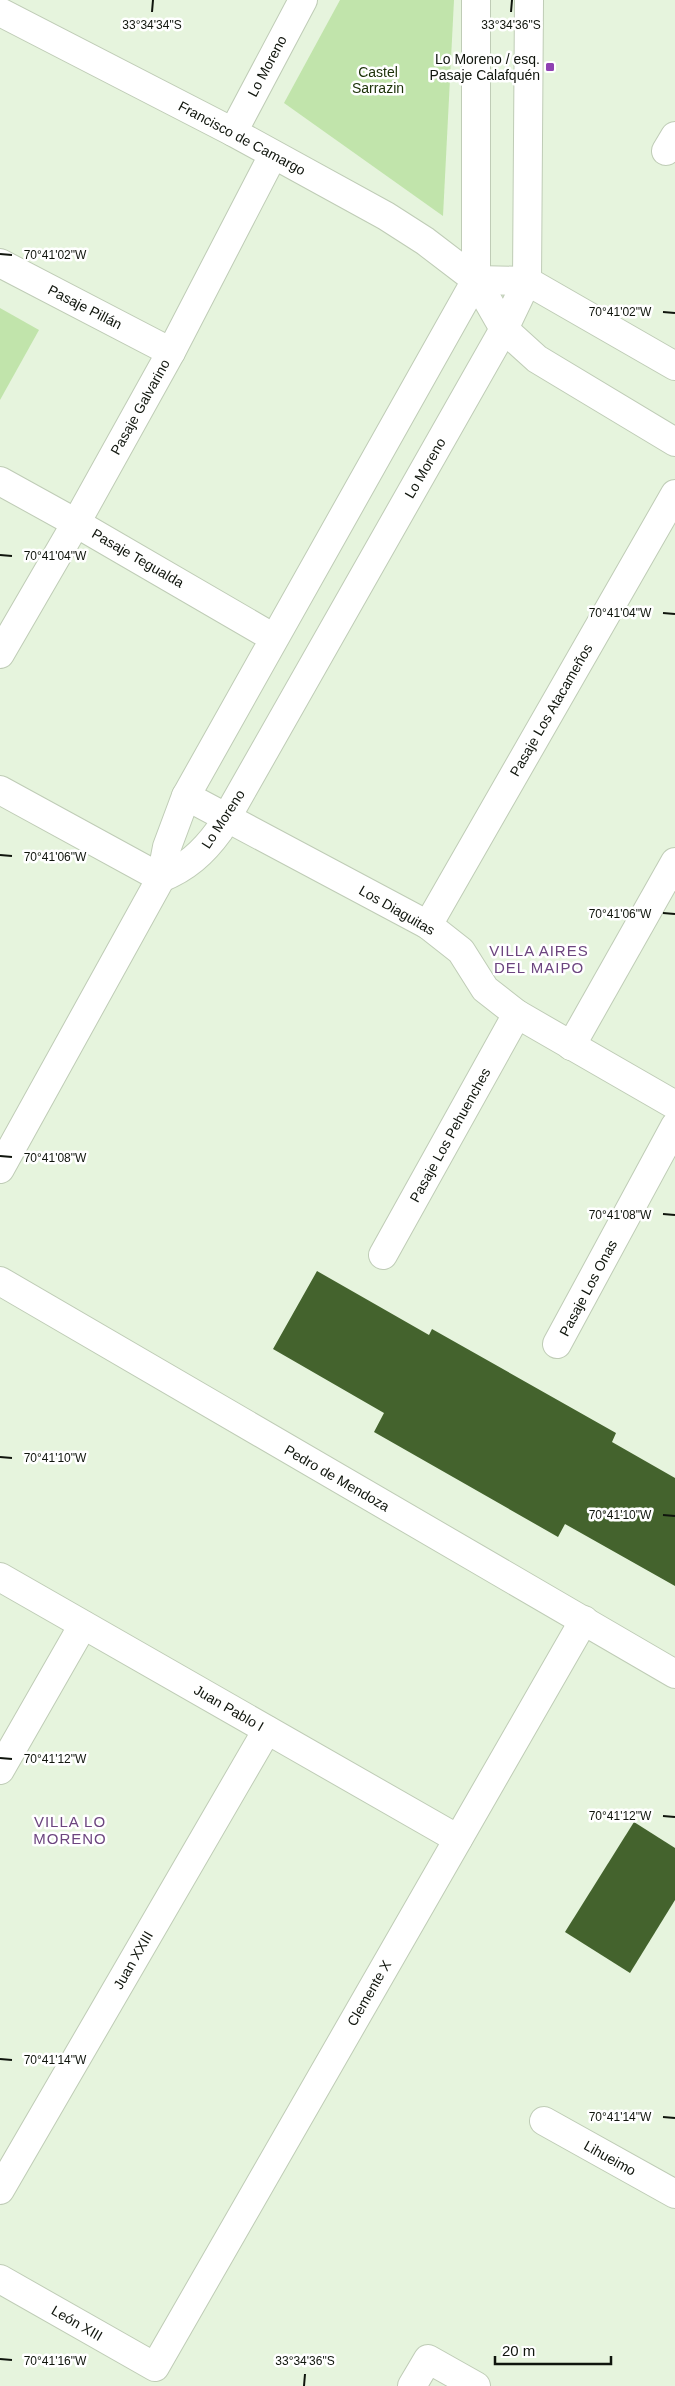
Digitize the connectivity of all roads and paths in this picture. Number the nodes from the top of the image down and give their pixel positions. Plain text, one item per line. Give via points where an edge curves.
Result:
1 (302, 0) edge
2 (476, 0) edge
3 (529, 0) edge
4 (0, 12) edge
5 (232, 132) junction
6 (273, 155) junction
7 (0, 263) edge
8 (476, 280) junction
9 (527, 281) junction
10 (504, 329) junction
11 (171, 352) junction
12 (675, 366) edge
13 (675, 442) edge
14 (0, 481) edge
15 (675, 494) edge
16 (76, 522) junction
17 (274, 638) junction
18 (0, 654) edge
19 (0, 790) edge
20 (186, 796) junction
21 (226, 817) junction
22 (675, 862) edge
23 (161, 878) junction
24 (428, 925) junction
25 (517, 1014) junction
26 (571, 1046) junction
27 (675, 1105) edge
28 (675, 1126) edge
29 (0, 1170) edge
30 (383, 1255) dead end
31 (0, 1281) edge
32 (557, 1344) dead end
33 (0, 1578) edge
34 (584, 1620) junction
35 (83, 1625) junction
36 (675, 1674) edge
37 (267, 1730) junction
38 (0, 1770) edge
39 (458, 1839) junction
40 (544, 2121) dead end
41 (0, 2190) edge
42 (675, 2194) edge
43 (0, 2279) edge
44 (155, 2366) joint
45 (412, 2386) edge
46 (476, 2386) edge

1 - 5 street, Lo Moreno
2 - 8 street
3 - 9 street, Lo Moreno
4 - 5 street, Francisco de Camargo
5 - 6 street, Francisco de Camargo
6 - 8 street, Francisco de Camargo via 386,216
6 - 11 street, Pasaje Galvarino
7 - 11 street, Pasaje Pillán
8 - 9 street
8 - 10 street, Francisco de Camargo
8 - 17 street
9 - 10 street, Lo Moreno
9 - 12 street
10 - 13 street, Francisco de Camargo via 537,359
10 - 21 street, Lo Moreno
11 - 16 street, Pasaje Galvarino
14 - 16 street, Pasaje Tegualda
15 - 24 street, Pasaje Los Atacameños
16 - 17 street, Pasaje Tegualda
16 - 18 street, Pasaje Galvarino
17 - 20 street
19 - 23 street
20 - 21 street, Los Diaguitas
20 - 23 street via 167,847
21 - 23 street, Lo Moreno via 208,846 178,871
21 - 24 street, Los Diaguitas
22 - 26 street
23 - 29 street
24 - 25 street, Los Diaguitas via 461,952 486,989
25 - 26 street, Los Diaguitas
25 - 30 street, Pasaje Los Pehuenches
26 - 27 street, Los Diaguitas
28 - 32 street, Pasaje Los Onas
31 - 34 street, Pedro de Mendoza
33 - 35 street, Juan Pablo I
34 - 36 street, Pedro de Mendoza
34 - 39 street, Clemente X
35 - 37 street, Juan Pablo I
35 - 38 street
37 - 39 street, Juan Pablo I
37 - 41 street, Juan XXIII
39 - 44 street, Clemente X
40 - 42 street, Lihueimo
43 - 44 street, León XIII
45 - 46 street via 428,2358

